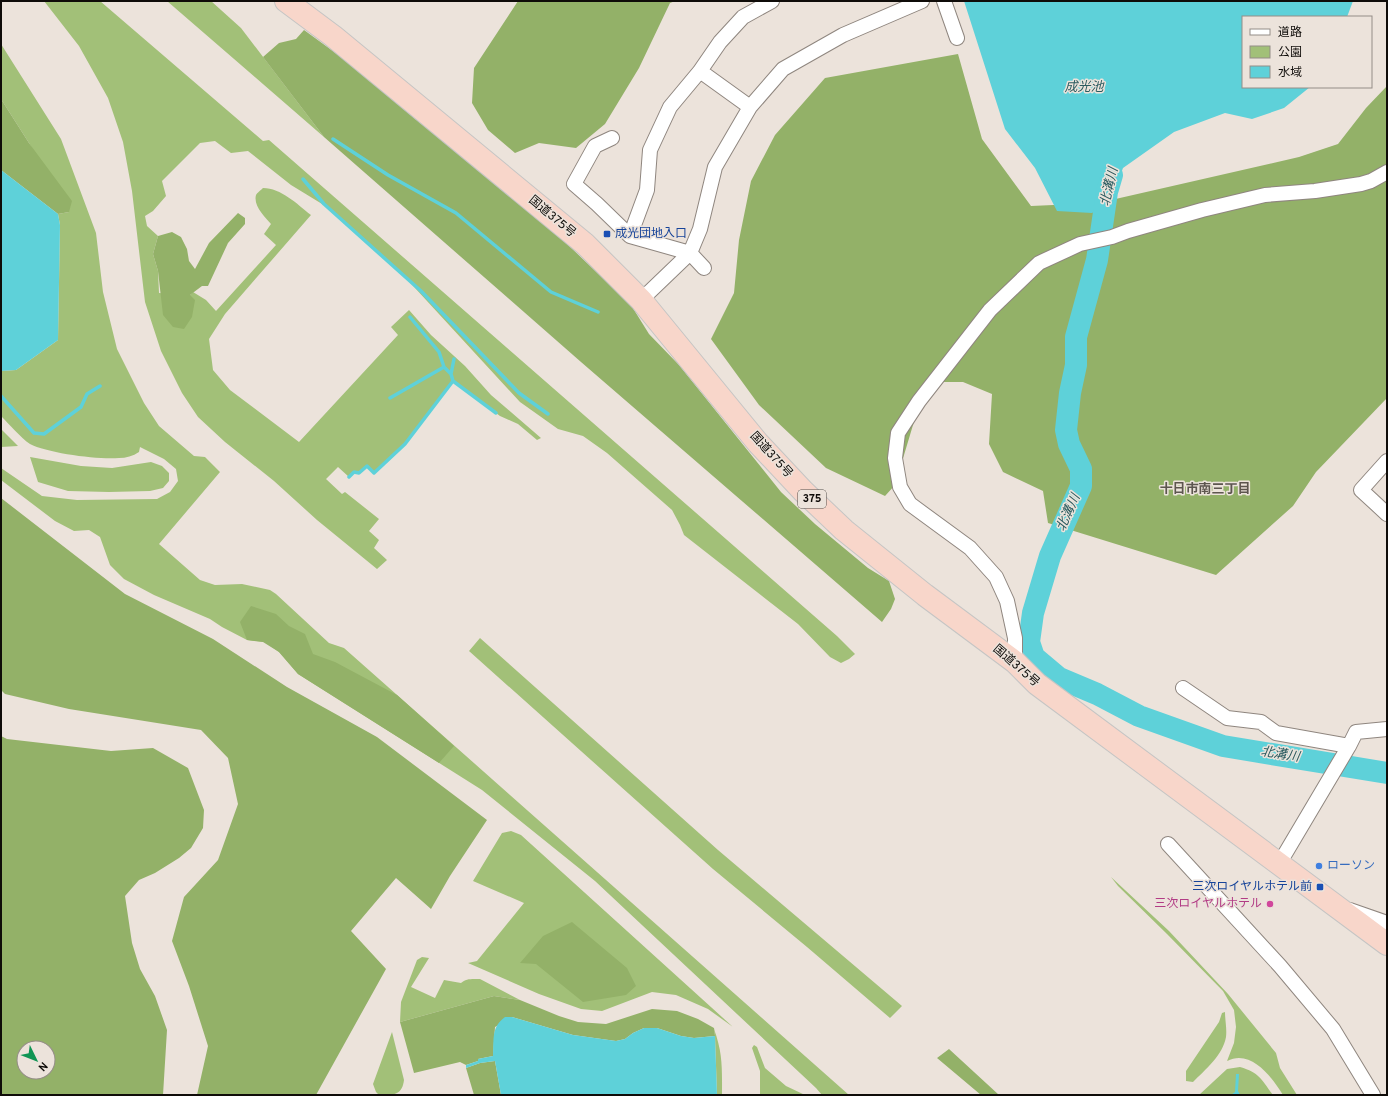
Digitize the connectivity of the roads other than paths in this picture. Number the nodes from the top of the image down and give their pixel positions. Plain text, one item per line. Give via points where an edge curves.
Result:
1 (286, 1) edge
2 (772, 1) edge
3 (922, 1) edge
4 (944, 1) edge
5 (957, 38) dead end
6 (700, 71) junction
7 (750, 107) junction
8 (612, 138) dead end
9 (1387, 172) edge
10 (630, 236) junction
11 (690, 253) junction
12 (704, 268) dead end
13 (642, 300) junction
14 (1387, 461) edge
15 (1387, 514) edge
16 (1015, 662) junction
17 (1183, 688) dead end
18 (1387, 728) edge
19 (1349, 746) junction
20 (1168, 844) dead end
21 (1280, 864) junction
22 (1334, 904) junction
23 (1387, 923) edge
24 (1387, 944) edge
25 (1373, 1095) edge

1 - 13 highway, 国道375号 / 375 via 333,36 585,244
2 - 6 street via 743,17 720,42
3 - 7 street via 844,36 783,68
4 - 5 street
6 - 7 street
6 - 10 street via 670,107 650,150 647,190
7 - 11 street via 715,167 700,229
8 - 10 street via 595,146 574,184
9 - 16 street via 1360,184 1265,195 1080,244 1039,263 990,310 935,380 898,433 895,458 900,487 910,504 970,548 996,577 1007,601 1015,638
10 - 11 street
11 - 12 street
11 - 13 street
13 - 16 highway, 国道375号 / 375 via 758,443 803,491 844,530
14 - 15 street via 1361,490
16 - 21 highway, 国道375号 / 375 via 1037,684
17 - 19 street via 1227,718 1261,722 1276,733
18 - 19 street via 1356,732
19 - 21 street
20 - 25 street via 1280,966 1333,1029
21 - 22 highway, 国道375号 / 375
22 - 23 street
22 - 24 highway, 国道375号 / 375

